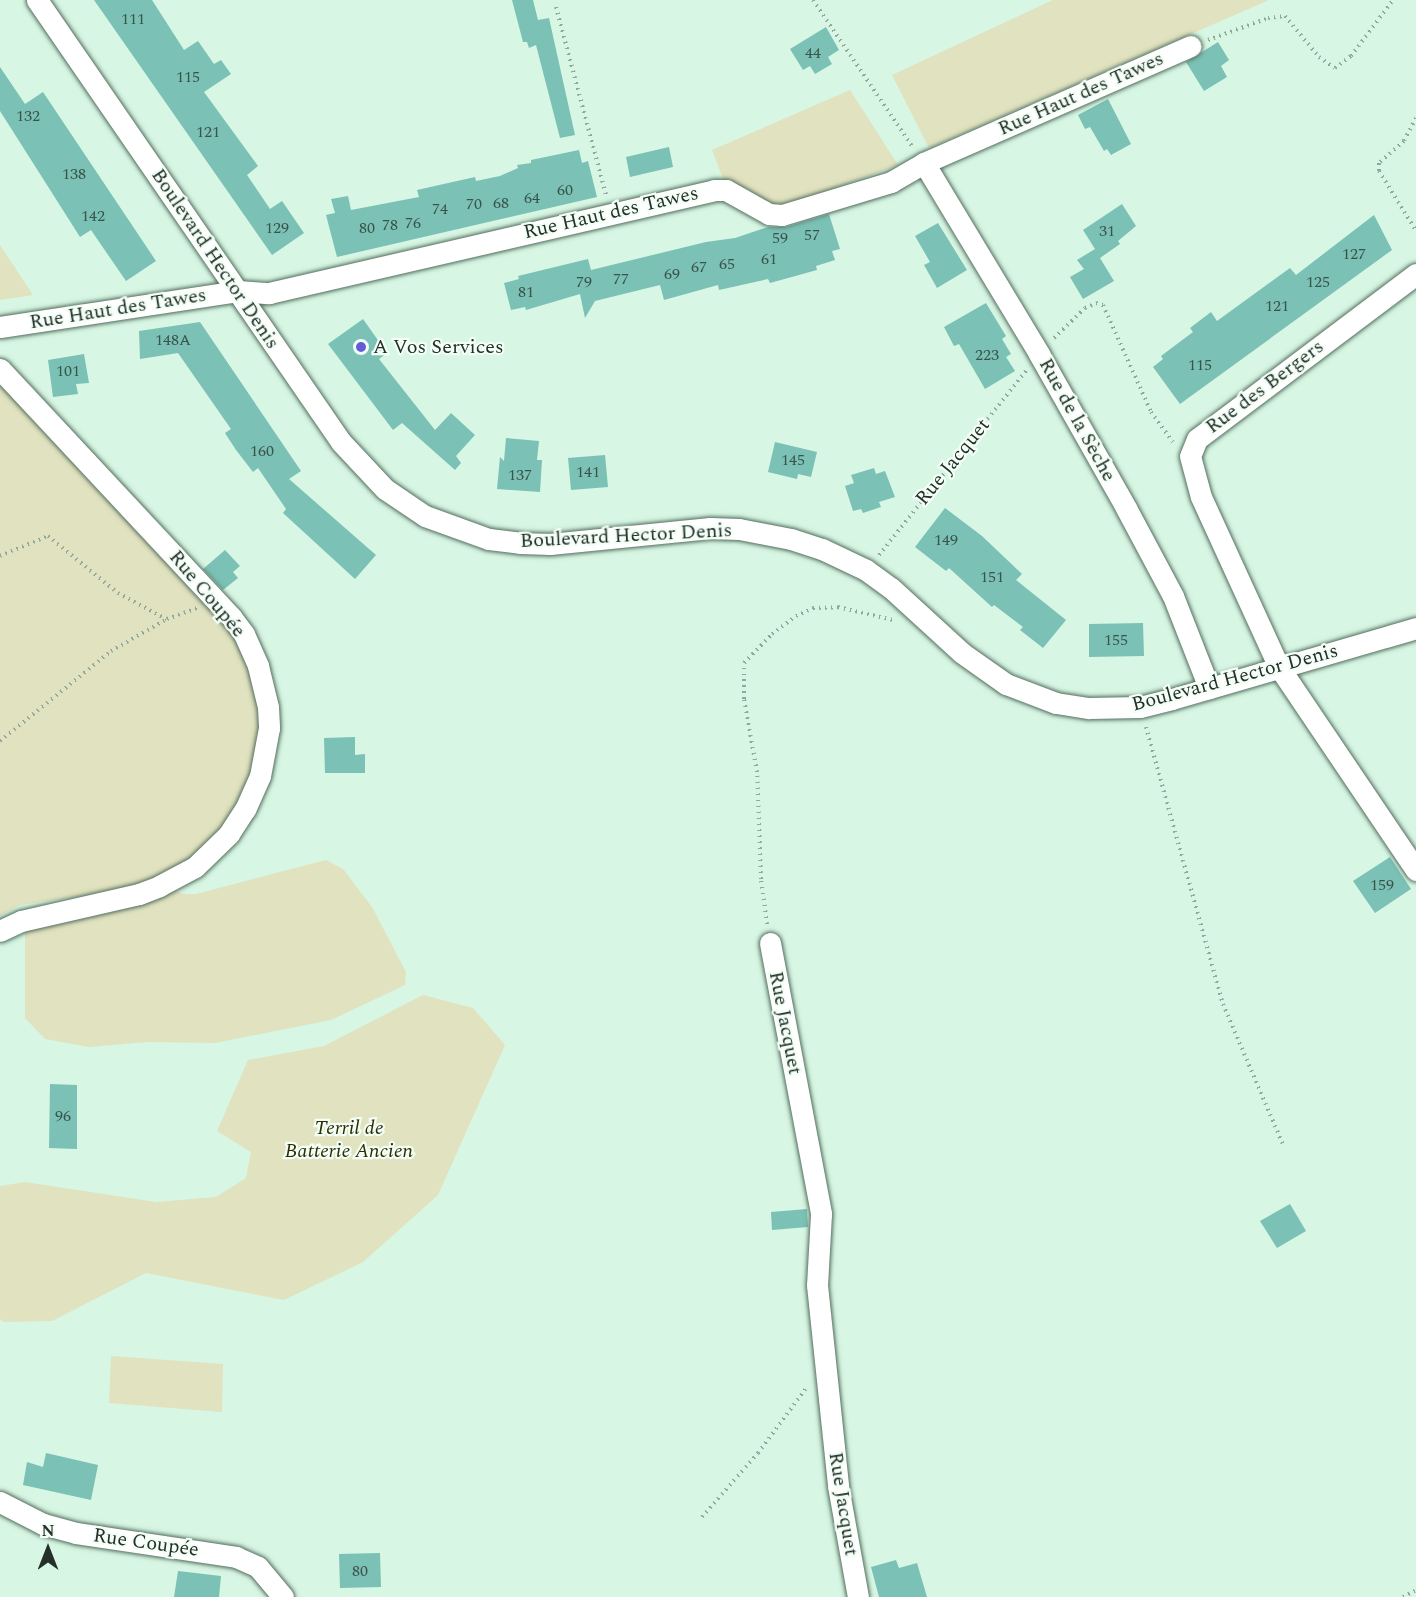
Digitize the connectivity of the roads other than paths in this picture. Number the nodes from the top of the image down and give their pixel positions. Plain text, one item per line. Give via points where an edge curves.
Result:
1 (37, 0) edge
2 (1190, 46) road end
3 (924, 163) junction
4 (1416, 274) edge
5 (237, 291) junction
6 (0, 327) edge
7 (0, 369) edge
8 (1416, 628) edge
9 (1279, 667) junction
10 (1209, 688) junction
11 (1416, 870) edge
12 (0, 931) edge
13 (770, 943) road end
14 (0, 1502) edge
15 (283, 1597) edge
16 (858, 1597) edge

1 - 5 street, Boulevard Hector Denis
2 - 3 street, Rue Haut des Tawes
3 - 5 street, Rue Haut des Tawes via 891,182 782,215 769,214 726,190 714,190 269,294
3 - 10 street, Rue de la Sèche via 1039,354 1173,596
4 - 9 street, Rue des Bergers via 1197,438 1190,456 1201,497
5 - 6 street, Rue Haut des Tawes
5 - 10 street, Boulevard Hector Denis via 361,466 405,504 447,525 489,539 550,544 686,529 739,530 802,542 866,570 962,653 1006,684 1056,703 1089,708 1140,707
7 - 12 street, Rue Coupée via 232,618 251,648 268,707 266,754 260,776 237,823 195,867 160,886 114,901 21,921
8 - 9 street, Boulevard Hector Denis
9 - 10 street, Boulevard Hector Denis
9 - 11 street
13 - 16 street, Rue Jacquet via 821,1214 817,1285 825,1368 838,1485
14 - 15 street, Rue Coupée via 43,1524 75,1533 236,1557 258,1567

